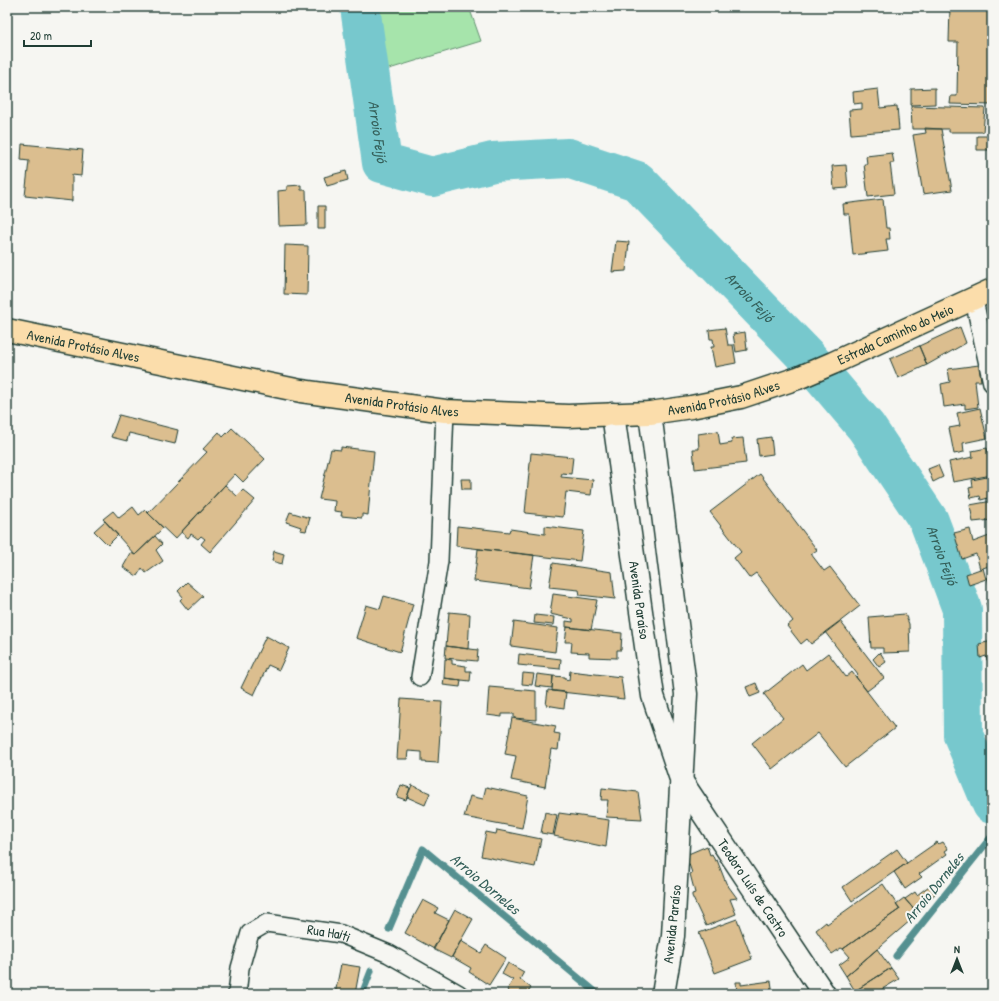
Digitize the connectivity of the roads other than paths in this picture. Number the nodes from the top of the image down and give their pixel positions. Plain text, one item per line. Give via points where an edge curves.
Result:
1 (983, 295) edge
2 (7, 330) edge
3 (798, 378) joint
4 (992, 383) edge
5 (445, 411) junction
6 (650, 413) junction
7 (613, 414) junction
8 (420, 677) dead end
9 (682, 782) junction
10 (819, 987) edge
11 (237, 994) edge
12 (459, 994) edge
13 (663, 994) edge

1 - 3 main road, Estrada Caminho do Meio
1 - 4 street
2 - 5 main road, Avenida Protásio Alves via 301,391
3 - 6 main road, Avenida Protásio Alves via 741,397
5 - 7 main road, Avenida Protásio Alves via 568,416
5 - 8 street via 439,561
6 - 7 main road, Avenida Protásio Alves
6 - 9 main road, Avenida Paraíso via 686,694
7 - 9 main road, Avenida Paraíso via 653,696
9 - 10 main road, Teodoro Luís de Castro
9 - 13 main road, Avenida Paraíso via 673,936
11 - 12 street, Rua Haiti via 240,968 250,933 267,923 341,934 389,954

